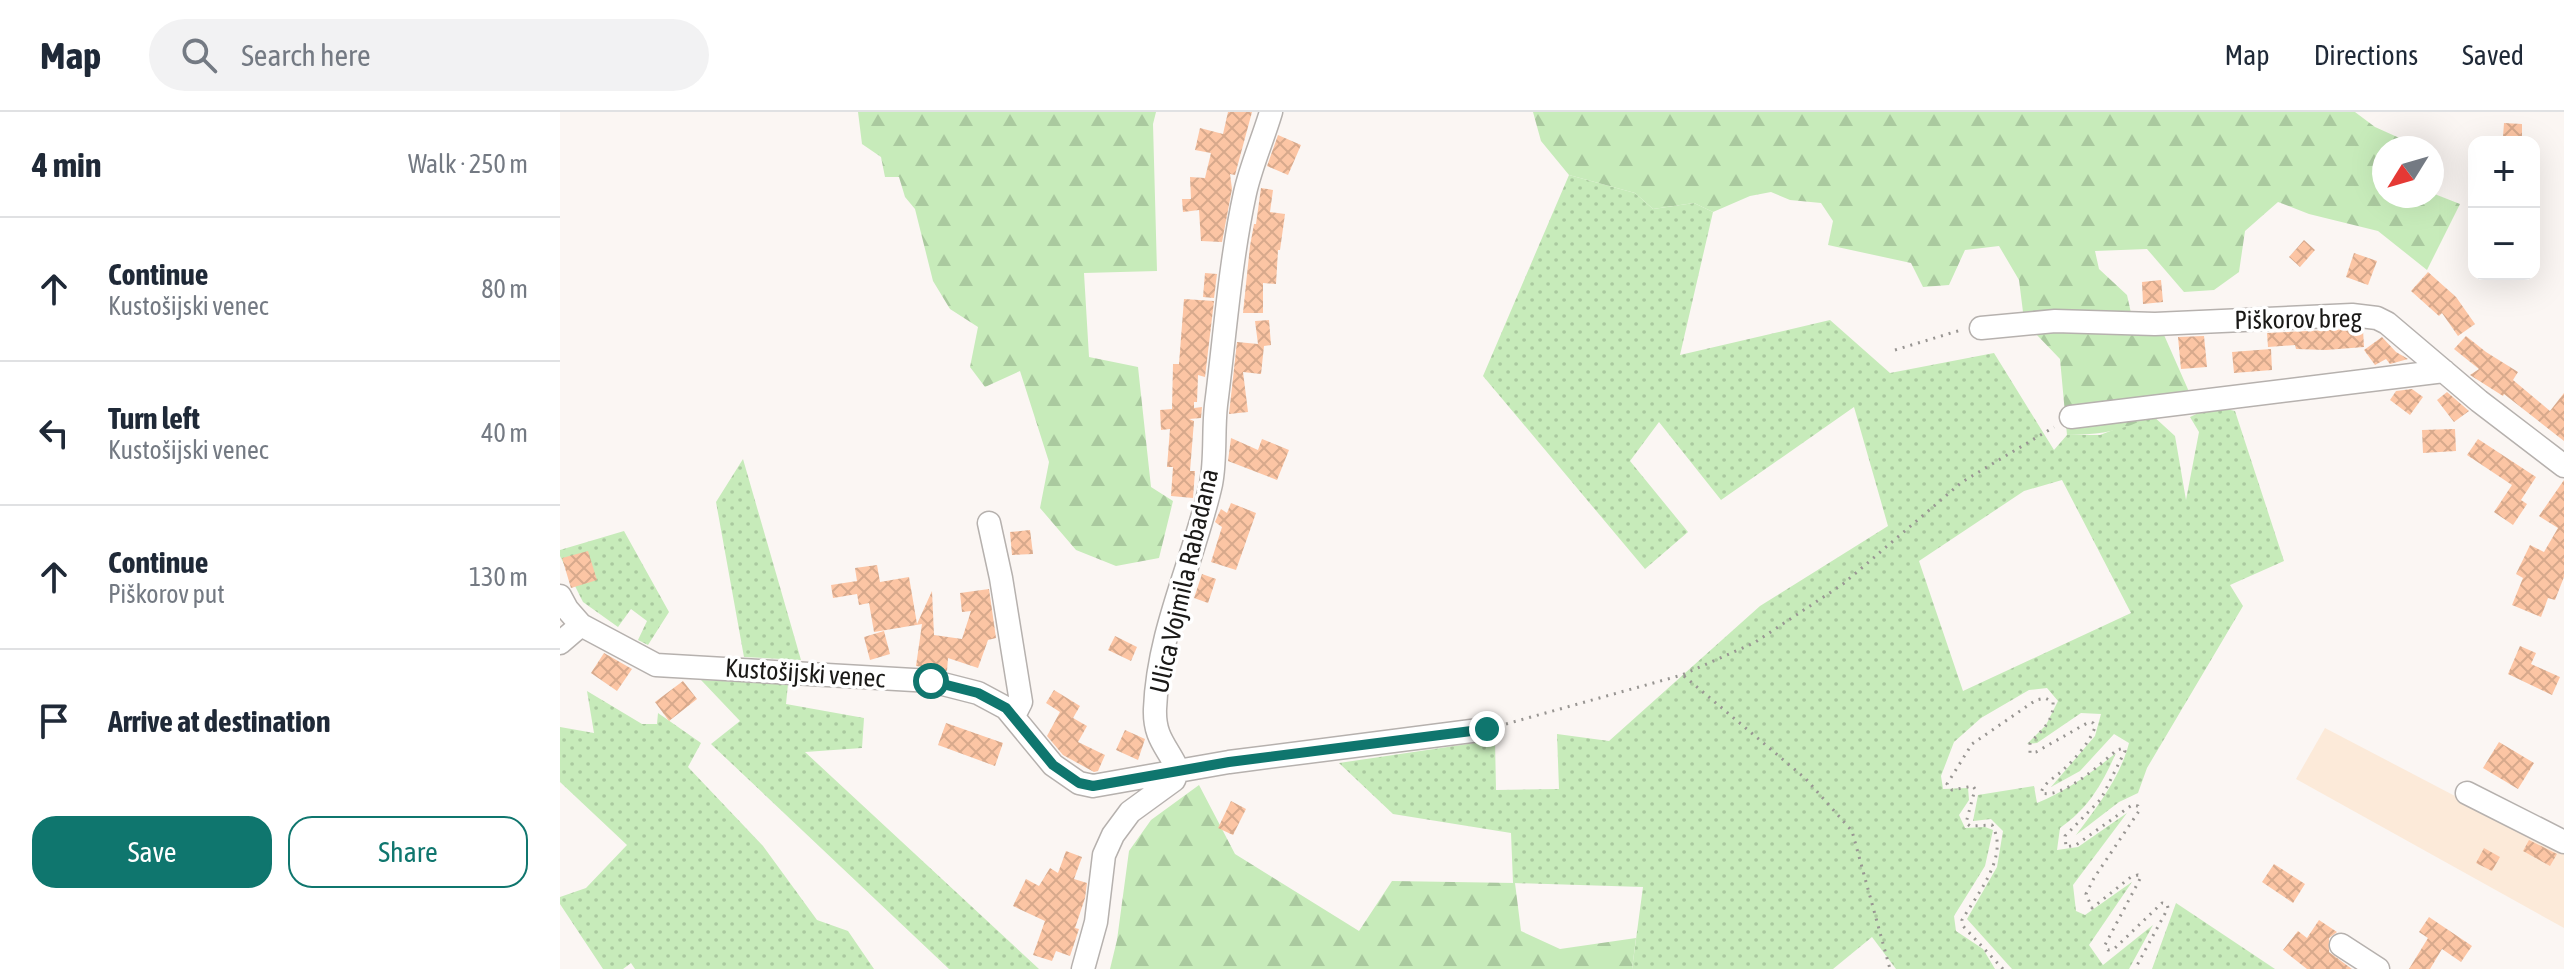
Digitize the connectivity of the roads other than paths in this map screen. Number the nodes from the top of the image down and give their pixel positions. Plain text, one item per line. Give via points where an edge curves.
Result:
1 (1271, 112) edge
2 (1981, 328) road end
3 (2444, 371) junction
4 (2071, 417) road end
5 (2562, 463) edge
6 (989, 523) dead end
7 (567, 609) edge
8 (560, 643) edge
9 (1014, 716) junction
10 (1487, 729) road end
11 (1178, 770) junction
12 (2467, 793) dead end
13 (2564, 842) edge
14 (2341, 945) dead end
15 (1083, 969) edge
16 (2378, 969) edge

1 - 11 street, Ulica Vojmila Rabadana via 1239,226 1212,481 1178,586 1158,678 1157,731
2 - 3 street, Piškorov breg via 2055,321 2155,324 2352,315 2387,323
3 - 4 street
3 - 5 street, Piškorov breg
6 - 9 street via 1021,702
7 - 8 street
7 - 9 street, Kustošijski venec via 656,665 931,681 994,700
9 - 11 street, Kustošijski venec via 1053,765 1079,783 1101,785
10 - 11 street, Kustošijski venec
11 - 15 street via 1174,780 1130,812 1113,835 1104,855 1096,922
12 - 13 street
14 - 16 street

